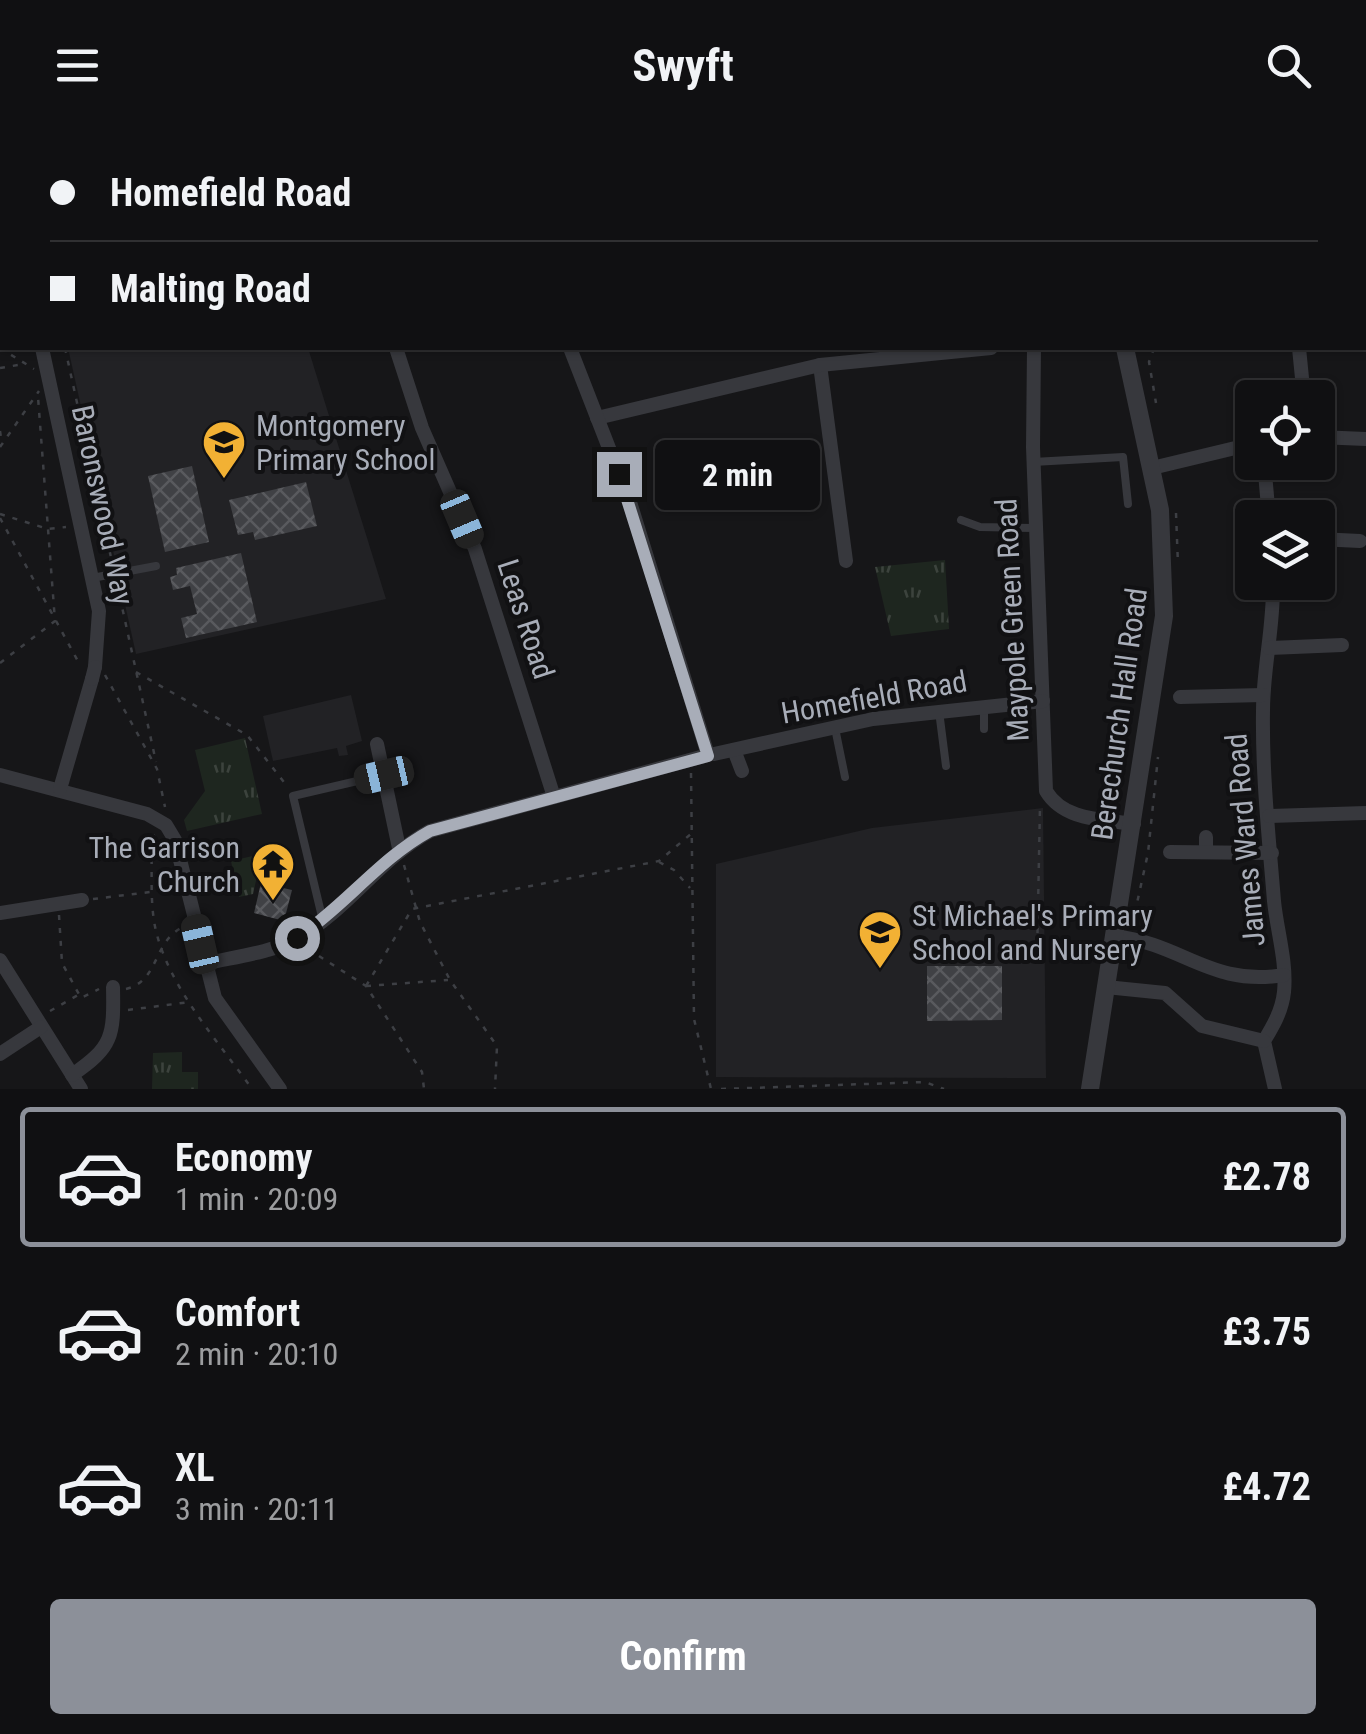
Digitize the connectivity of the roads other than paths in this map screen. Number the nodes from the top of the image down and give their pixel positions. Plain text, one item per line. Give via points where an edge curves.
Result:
1 (397, 350) edge
2 (571, 350) edge
3 (972, 350) edge
4 (1034, 350) edge
5 (1125, 350) edge
6 (1300, 350) edge
7 (36, 353) edge
8 (820, 366) junction
9 (1303, 380) edge
10 (598, 418) junction
11 (1335, 437) edge
12 (1366, 439) edge
13 (1235, 448) edge
14 (1033, 462) junction
15 (1152, 468) junction
16 (1128, 504) dead end
17 (961, 520) dead end
18 (1035, 528) junction
19 (1335, 540) edge
20 (1360, 541) dead end
21 (846, 561) dead end
22 (156, 566) dead end
23 (92, 578) junction
24 (1273, 600) edge
25 (1342, 644) dead end
26 (1312, 646) junction
27 (1270, 648) junction
28 (1314, 662) dead end
29 (1264, 695) junction
30 (1180, 697) dead end
31 (1043, 702) junction
32 (984, 706) junction
33 (939, 710) junction
34 (835, 728) junction
35 (984, 729) dead end
36 (377, 744) dead end
37 (734, 750) junction
38 (711, 755) junction
39 (946, 766) dead end
40 (742, 771) dead end
41 (0, 775) edge
42 (384, 775) junction
43 (845, 777) dead end
44 (60, 788) junction
45 (554, 797) junction
46 (1366, 813) edge
47 (1269, 816) junction
48 (1134, 824) junction
49 (399, 848) junction
50 (1170, 852) dead end
51 (1272, 854) junction
52 (82, 900) road end
53 (0, 913) edge
54 (323, 921) junction
55 (1114, 936) junction
56 (0, 960) edge
57 (204, 964) junction
58 (1284, 975) junction
59 (113, 987) road end
60 (1106, 987) junction
61 (38, 1024) junction
62 (1264, 1041) junction
63 (0, 1054) edge
64 (72, 1075) junction
65 (80, 1089) edge
66 (280, 1089) edge
67 (1090, 1089) edge
68 (1277, 1089) edge

1 - 45 street, Leas Road via 475,549
2 - 10 street
3 - 8 street
4 - 14 street, Maypole Green Road
5 - 15 street, Berechurch Hall Road
6 - 9 street
7 - 23 street, Baronswood Way via 48,378
8 - 10 street
8 - 21 street
10 - 38 street
11 - 12 street
13 - 15 street
14 - 16 lane via 1123,457
14 - 18 street, Maypole Green Road
15 - 48 street, Berechurch Hall Road via 1164,542 1164,602
17 - 18 lane
18 - 31 street, Maypole Green Road
19 - 20 street
22 - 23 lane
23 - 44 street, Baronswood Way via 99,611 93,673
24 - 27 street, James Ward Road
25 - 26 street
26 - 27 street
26 - 28 street
27 - 29 street, James Ward Road
29 - 30 street
29 - 47 street, James Ward Road
31 - 32 street, Homefield Road
31 - 48 street, Maypole Green Road via 1050,798 1070,814
32 - 33 street, Homefield Road
32 - 35 lane
33 - 34 street, Homefield Road
33 - 39 lane
34 - 37 street, Homefield Road
34 - 43 lane
36 - 42 street
37 - 38 street, Homefield Road
37 - 40 street
38 - 45 street, Homefield Road
41 - 44 street
42 - 49 street
42 - 54 lane via 293,796
44 - 57 street via 166,826
45 - 49 street, Homefield Road via 430,831
46 - 47 street
47 - 51 street, James Ward Road
48 - 55 street, Berechurch Hall Road
49 - 54 street, Homefield Road
50 - 51 street via 1206,845
51 - 58 street, James Ward Road
52 - 53 street
54 - 57 street, Homefield Road via 297,938
55 - 58 street via 1160,945 1239,979
55 - 60 street, Berechurch Hall Road
56 - 61 street
57 - 66 street via 216,998
58 - 62 street, James Ward Road via 1278,1017
59 - 64 street via 114,1012 102,1054
60 - 62 street via 1165,993 1202,1026
60 - 67 street, Berechurch Hall Road
61 - 63 street
61 - 64 street
62 - 68 street
64 - 65 street

